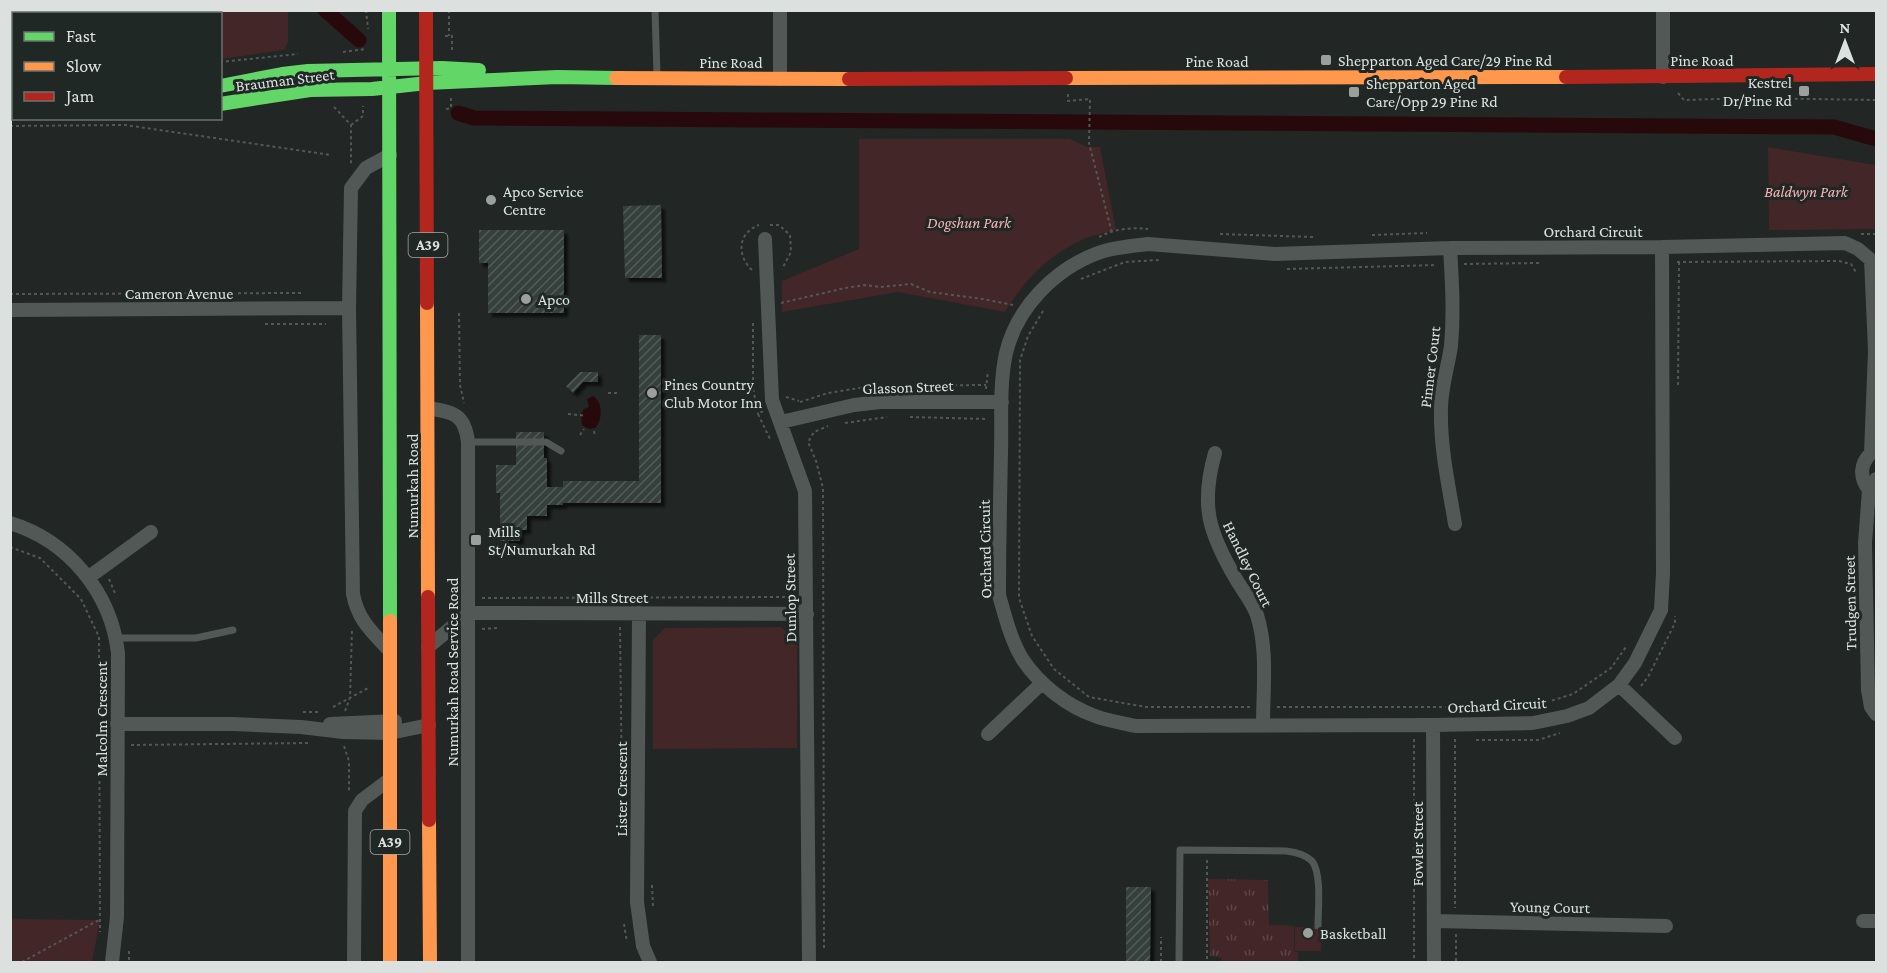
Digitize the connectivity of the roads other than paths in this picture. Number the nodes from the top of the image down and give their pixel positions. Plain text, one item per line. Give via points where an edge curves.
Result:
1 (389, 10) edge
2 (426, 10) edge
3 (655, 10) edge
4 (780, 10) edge
5 (1663, 10) edge
6 (426, 69) junction
7 (389, 70) junction
8 (309, 71) junction
9 (1876, 74) edge
10 (557, 77) junction
11 (1663, 77) junction
12 (657, 78) junction
13 (780, 79) junction
14 (427, 83) junction
15 (222, 86) edge
16 (390, 88) junction
17 (310, 90) junction
18 (222, 104) edge
19 (390, 155) junction
20 (765, 239) dead end
21 (1662, 247) junction
22 (1450, 248) junction
23 (1874, 259) edge
24 (349, 308) junction
25 (10, 310) edge
26 (1002, 402) junction
27 (428, 408) junction
28 (414, 421) dead end
29 (781, 422) junction
30 (401, 441) dead end
31 (468, 442) junction
32 (561, 451) dead end
33 (1215, 453) dead end
34 (1874, 456) edge
35 (389, 460) junction
36 (1873, 484) edge
37 (10, 523) edge
38 (1455, 524) dead end
39 (151, 532) dead end
40 (89, 577) junction
41 (468, 614) junction
42 (639, 614) junction
43 (807, 614) junction
44 (233, 630) dead end
45 (116, 638) junction
46 (428, 647) junction
47 (390, 651) junction
48 (1042, 683) junction
49 (1619, 685) junction
50 (1876, 714) edge
51 (117, 724) junction
52 (429, 725) junction
53 (1263, 725) junction
54 (390, 727) junction
55 (1433, 732) junction
56 (988, 734) dead end
57 (1675, 738) dead end
58 (390, 779) junction
59 (1434, 921) junction
60 (1318, 926) dead end
61 (1666, 926) dead end
62 (112, 963) edge
63 (354, 963) edge
64 (390, 963) edge
65 (430, 963) edge
66 (468, 963) edge
67 (650, 963) edge
68 (809, 963) edge
69 (1179, 963) edge
70 (1434, 963) edge

1 - 7 main road, Numurkah Road / A39
2 - 6 main road, Numurkah Road / A39
3 - 12 lane
4 - 13 street
5 - 11 street
6 - 7 main road, Brauman Street
6 - 10 main road, Pine Road
6 - 14 main road, Numurkah Road / A39
7 - 8 main road, Brauman Street
7 - 16 main road, Numurkah Road / A39
8 - 15 main road, Brauman Street
8 - 17 main road
9 - 11 main road, Pine Road
10 - 12 main road, Pine Road
10 - 14 main road, Pine Road
11 - 13 main road, Pine Road
12 - 13 main road, Pine Road
14 - 16 main road, Brauman Street
14 - 27 main road, Numurkah Road / A39
16 - 17 main road, Brauman Street
16 - 19 main road, Numurkah Road / A39
17 - 18 main road, Brauman Street
19 - 24 street via 366,168 351,188
19 - 35 main road, Numurkah Road / A39
20 - 29 street, Dunlop Street via 772,400
21 - 22 street, Orchard Circuit
21 - 23 street via 1845,243
21 - 49 street, Orchard Circuit via 1661,610 1635,663
22 - 26 street, Orchard Circuit via 1275,254 1148,244 1099,252 1072,265 1031,302 1006,352
22 - 38 street, Pinner Court via 1453,323 1441,409
23 - 34 street, Trudgen Street
24 - 25 street, Cameron Avenue
24 - 47 street via 353,594 361,620
26 - 29 street, Glasson Street via 880,402
26 - 48 street, Orchard Circuit via 999,595 1022,659
27 - 28 main road
27 - 31 street, Numurkah Road Service Road via 459,417
27 - 46 main road, Numurkah Road / A39
29 - 43 street, Dunlop Street via 805,491
30 - 35 main road
31 - 32 lane via 546,442
31 - 41 street, Numurkah Road Service Road
33 - 53 street, Handley Court via 1208,477 1210,525 1224,559 1256,614 1264,645
34 - 36 street, Trudgen Street via 1866,459 1862,467 1863,482
35 - 47 main road, Numurkah Road / A39
36 - 50 street, Trudgen Street via 1865,543 1869,690
37 - 40 street, Malcolm Crescent via 50,541
39 - 40 street
40 - 45 street, Malcolm Crescent
41 - 42 street, Mills Street
41 - 46 street
41 - 66 street, Numurkah Road Service Road
42 - 43 street, Mills Street
42 - 67 street, Lister Crescent via 638,902 643,946
43 - 68 street, Dunlop Street
44 - 45 lane via 195,638
45 - 51 street, Malcolm Crescent
46 - 52 main road, Numurkah Road / A39
47 - 54 main road, Numurkah Road / A39
48 - 53 street, Orchard Circuit via 1095,717 1136,726
48 - 56 street
49 - 55 street, Orchard Circuit via 1589,708 1567,716
49 - 57 street
51 - 54 street via 233,724 343,732
51 - 62 street, Malcolm Crescent via 117,917
52 - 54 street
52 - 65 main road, Numurkah Road / A39
53 - 55 street, Orchard Circuit
54 - 58 main road, Numurkah Road / A39
55 - 59 street, Fowler Street
58 - 63 street via 362,800 355,811
58 - 64 main road, Numurkah Road / A39
59 - 61 street, Young Court
59 - 70 street, Fowler Street
60 - 69 lane via 1317,875 1312,862 1302,854 1180,850

